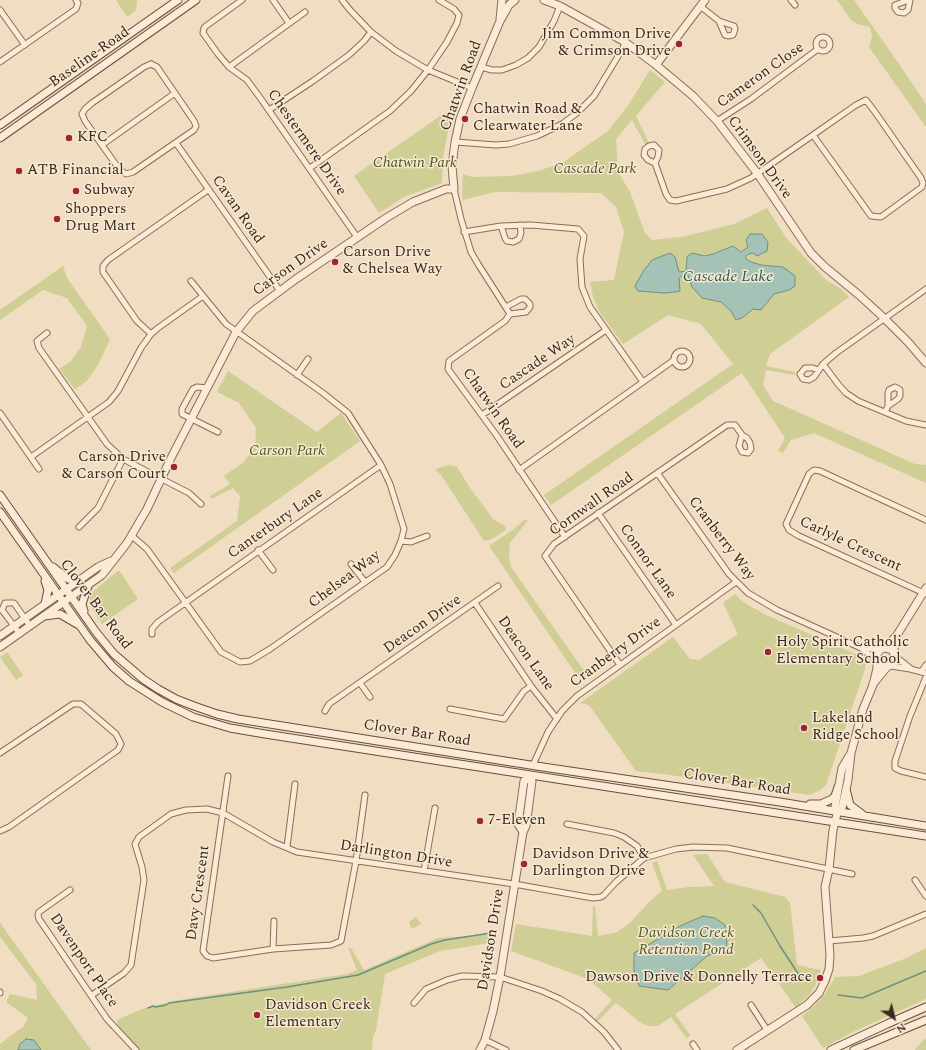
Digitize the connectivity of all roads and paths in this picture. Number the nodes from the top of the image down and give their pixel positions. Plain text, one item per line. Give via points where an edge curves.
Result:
1 (76, 0) edge
2 (178, 0) edge
3 (196, 0) edge
4 (242, 0) edge
5 (273, 0) edge
6 (342, 0) edge
7 (439, 0) edge
8 (502, 0) edge
9 (515, 0) edge
10 (544, 0) edge
11 (791, 0) edge
12 (703, 3) edge
13 (795, 5) dead end
14 (560, 6) junction
15 (0, 10) edge
16 (306, 12) dead end
17 (500, 21) junction
18 (719, 22) dead end
19 (289, 23) junction
20 (371, 32) junction
21 (625, 42) junction
22 (25, 45) junction
23 (818, 49) dead end
24 (0, 62) edge
25 (656, 65) junction
26 (229, 67) junction
27 (481, 67) junction
28 (428, 70) junction
29 (472, 88) junction
30 (175, 93) junction
31 (269, 110) junction
32 (717, 121) junction
33 (0, 125) edge
34 (813, 135) junction
35 (0, 138) edge
36 (455, 142) junction
37 (176, 143) junction
38 (102, 145) junction
39 (655, 163) dead end
40 (310, 168) junction
41 (757, 173) junction
42 (454, 189) junction
43 (208, 190) junction
44 (520, 225) junction
45 (501, 226) junction
46 (464, 232) junction
47 (357, 237) junction
48 (191, 281) dead end
49 (926, 289) edge
50 (280, 291) junction
51 (203, 296) junction
52 (506, 307) junction
53 (510, 314) junction
54 (884, 318) junction
55 (606, 330) junction
56 (236, 332) junction
57 (47, 333) dead end
58 (151, 334) junction
59 (308, 359) dead end
60 (674, 360) dead end
61 (926, 363) edge
62 (823, 364) junction
63 (818, 370) dead end
64 (297, 375) junction
65 (643, 382) junction
66 (207, 388) junction
67 (888, 406) dead end
68 (884, 412) junction
69 (0, 413) edge
70 (482, 415) junction
71 (87, 418) junction
72 (191, 419) junction
73 (926, 425) edge
74 (218, 432) dead end
75 (742, 435) dead end
76 (31, 457) junction
77 (123, 459) junction
78 (381, 465) junction
79 (39, 469) dead end
80 (519, 470) junction
81 (658, 474) junction
82 (162, 478) junction
83 (0, 495) edge
84 (201, 504) dead end
85 (0, 512) edge
86 (598, 513) junction
87 (926, 520) edge
88 (79, 527) dead end
89 (132, 536) junction
90 (427, 536) dead end
91 (565, 537) junction
92 (401, 541) junction
93 (258, 550) junction
94 (113, 560) junction
95 (47, 563) junction
96 (351, 564) dead end
97 (272, 570) dead end
98 (43, 575) junction
99 (80, 581) junction
100 (365, 582) junction
101 (736, 582) junction
102 (88, 586) junction
103 (498, 586) dead end
104 (66, 590) junction
105 (925, 592) edge
106 (58, 595) junction
107 (72, 598) junction
108 (64, 603) junction
109 (185, 603) junction
110 (475, 603) junction
111 (46, 604) junction
112 (44, 616) junction
113 (24, 619) junction
114 (88, 621) junction
115 (14, 625) junction
116 (79, 625) junction
117 (676, 625) junction
118 (30, 626) junction
119 (20, 634) junction
120 (152, 634) dead end
121 (897, 635) junction
122 (0, 636) edge
123 (0, 647) edge
124 (861, 648) junction
125 (883, 649) junction
126 (895, 655) junction
127 (876, 660) junction
128 (620, 665) junction
129 (926, 665) edge
130 (889, 667) junction
131 (910, 669) junction
132 (923, 672) edge
133 (926, 677) edge
134 (360, 683) junction
135 (873, 684) junction
136 (531, 686) junction
137 (370, 696) dead end
138 (450, 709) dead end
139 (325, 712) dead end
140 (557, 719) junction
141 (0, 753) edge
142 (851, 753) junction
143 (533, 765) junction
144 (228, 776) dead end
145 (530, 776) junction
146 (926, 776) edge
147 (295, 784) dead end
148 (838, 787) junction
149 (846, 789) junction
150 (365, 795) dead end
151 (780, 802) junction
152 (435, 808) dead end
153 (838, 811) junction
154 (223, 813) junction
155 (867, 817) junction
156 (835, 822) junction
157 (567, 824) dead end
158 (926, 826) edge
159 (0, 831) edge
160 (926, 836) edge
161 (287, 847) junction
162 (644, 858) junction
163 (356, 861) junction
164 (829, 869) junction
165 (424, 871) junction
166 (852, 874) dead end
167 (915, 880) dead end
168 (514, 884) junction
169 (70, 890) dead end
170 (926, 896) edge
171 (926, 914) edge
172 (274, 921) dead end
173 (829, 941) junction
174 (273, 949) junction
175 (500, 977) junction
176 (92, 995) junction
177 (414, 1003) dead end
178 (751, 1005) dead end
179 (926, 1007) edge
180 (926, 1020) edge
181 (767, 1030) junction
182 (484, 1040) junction
183 (693, 1044) dead end
184 (136, 1050) edge
185 (480, 1050) edge
186 (506, 1050) edge
187 (618, 1050) edge
188 (697, 1050) edge
189 (737, 1050) edge
190 (832, 1050) edge
191 (854, 1050) edge

1 - 22 street via 76,9
2 - 33 main road, Baseline Road
3 - 35 main road, Baseline Road
4 - 26 street, Chestermere Drive via 204,28 203,33
5 - 19 street
6 - 20 street
7 - 28 street via 459,15 447,42
8 - 17 main road, Chatwin Road
9 - 17 main road, Chatwin Road
10 - 14 main road, Crimson Drive
11 - 13 street
12 - 18 street
12 - 25 main road
14 - 21 main road, Crimson Drive
14 - 27 street via 539,47 528,58 502,70
15 - 22 street
16 - 19 street
17 - 27 main road, Chatwin Road
19 - 26 street
20 - 28 street
20 - 31 street via 349,55
21 - 25 main road, Crimson Drive
21 - 36 street via 594,96 562,124 536,136 509,144
22 - 24 street
23 - 32 street, Cameron Close
25 - 32 main road, Crimson Drive via 693,96
26 - 31 street, Chestermere Drive via 247,80
27 - 29 main road, Chatwin Road
28 - 29 street
28 - 40 street via 390,111
29 - 36 main road, Chatwin Road via 460,119
30 - 37 street via 196,126
30 - 38 street
30 - 38 street via 157,67 151,64 92,103 82,114
31 - 40 street, Chestermere Drive
32 - 41 main road, Crimson Drive
34 - 34 street via 866,100 921,178 922,187 881,216 871,216
34 - 41 street
36 - 42 main road, Chatwin Road via 452,166
37 - 38 street via 128,174 121,171
37 - 43 street, Cavan Road
39 - 41 street via 666,194 670,200 676,201 727,189
40 - 47 street, Chestermere Drive
41 - 54 main road, Crimson Drive via 811,253
42 - 46 street, Chatwin Road
42 - 47 main road, Carson Drive via 446,189 413,202
43 - 50 street, Cavan Road
43 - 58 street via 103,266 105,275 137,320
44 - 45 street
44 - 45 street via 521,234 513,242 505,238
44 - 55 street via 578,229 584,236 580,259 582,287 590,307
45 - 46 street
46 - 52 street, Chatwin Road via 471,252
47 - 50 main road, Carson Drive
48 - 51 street, Chelsea Way
49 - 54 street
50 - 56 main road, Carson Drive via 253,311
51 - 56 street, Chelsea Way
51 - 58 street
52 - 53 street, Chatwin Road
52 - 53 street via 521,299 530,304 526,312
53 - 70 street, Chatwin Road via 505,321 449,361 448,369
54 - 61 main road, Crimson Drive
54 - 62 street
55 - 65 street
55 - 70 street, Cascade Way
56 - 64 street, Chelsea Way
56 - 66 main road, Carson Drive
57 - 71 street via 38,339 37,345
58 - 71 street via 118,391 104,406
59 - 64 street
60 - 65 street
62 - 63 street
62 - 68 street via 846,393
64 - 78 street, Chelsea Way via 348,412
65 - 80 street
66 - 72 main road, Carson Drive
66 - 72 street via 194,387 192,390 182,412
67 - 68 street
68 - 73 street via 906,421
69 - 76 street
70 - 80 street, Chatwin Road
71 - 76 street
71 - 77 street via 104,441
72 - 74 street
72 - 82 main road, Carson Drive
75 - 81 street, Cornwall Road via 735,425 728,425
76 - 79 street
77 - 82 street
77 - 88 street via 98,508
78 - 92 street, Chelsea Way via 390,484 404,529
78 - 93 street, Canterbury Lane
80 - 91 street, Chatwin Road
81 - 86 street, Cornwall Road
81 - 101 street, Cranberry Way
82 - 84 street via 189,493
82 - 89 main road, Carson Drive
83 - 95 main road, Clover Bar Road
85 - 98 main road, Clover Bar Road
86 - 91 street, Cornwall Road
86 - 117 street, Connor Lane
87 - 105 street, Carlyle Crescent via 814,470 809,474 786,524 789,530 800,536
89 - 94 main road, Carson Drive
89 - 109 street, Chelsea Way via 147,549
90 - 92 street via 411,542
91 - 128 street, Cornwall Road via 554,544 545,556
92 - 100 street, Chelsea Way via 387,567
93 - 97 street
93 - 109 street, Canterbury Lane
94 - 99 main road, Carson Drive via 98,567
94 - 102 main road, Carson Drive via 102,575
95 - 99 main road via 68,579
95 - 104 main road, Clover Bar Road
96 - 100 street
98 - 106 main road, Clover Bar Road
98 - 111 main road via 48,590
99 - 104 main road, Carson Drive
100 - 109 street, Chelsea Way via 250,661 240,662 220,652
101 - 117 street, Cranberry Drive
101 - 124 street, Cranberry Way via 767,605
102 - 107 main road, Carson Drive
102 - 114 main road via 82,604
103 - 110 street, Deacon Drive
104 - 106 main road, Carson Drive
104 - 107 main road, Clover Bar Road
105 - 121 main road
106 - 108 main road, Clover Bar Road
106 - 111 main road, Carson Drive
107 - 108 main road, Carson Drive
107 - 114 main road, Clover Bar Road
108 - 112 main road, Carson Drive
108 - 116 main road, Clover Bar Road
109 - 120 street, Canterbury Lane via 158,622 152,629
110 - 134 street, Deacon Drive
110 - 136 street, Deacon Lane
111 - 113 main road, Carson Drive
112 - 116 main road via 60,614
112 - 118 main road, Carson Drive
113 - 115 main road, Carson Drive
113 - 115 street via 14,603 5,603 2,610
113 - 118 street
114 - 143 main road, Clover Bar Road via 114,654 143,679 176,699 217,714
115 - 119 street
115 - 122 main road, Carson Drive
116 - 145 main road, Clover Bar Road via 100,653 129,681 179,711 208,722 265,734
117 - 128 street, Cranberry Drive
118 - 119 main road, Carson Drive
119 - 123 main road, Carson Drive
121 - 125 main road
121 - 126 main road
124 - 125 street, Cranberry Way
124 - 127 street, Cranberry Way
125 - 126 main road via 892,650
125 - 127 main road via 877,654
126 - 130 main road via 894,663
126 - 131 street
127 - 130 main road via 878,665
127 - 135 main road
128 - 140 street, Cranberry Drive via 577,696
129 - 132 street
130 - 131 street
130 - 135 main road
131 - 132 street
133 - 146 street via 910,716 895,768
134 - 137 street
134 - 139 street, Deacon Drive via 330,704
135 - 142 main road
136 - 138 street via 504,719
136 - 140 street, Deacon Lane
140 - 143 street, Cranberry Drive
141 - 159 street via 73,704 81,704 116,734 121,744 118,750
142 - 148 main road via 842,768
142 - 149 main road
143 - 145 main road
143 - 151 main road, Clover Bar Road
144 - 154 street
145 - 156 main road, Clover Bar Road
145 - 168 main road, Davidson Drive via 524,781 518,824 523,832
147 - 161 street
148 - 151 main road via 835,796 821,804
148 - 153 main road via 835,807
149 - 153 main road via 842,808
149 - 155 main road via 850,805
150 - 163 street
151 - 153 main road, Clover Bar Road
152 - 165 street
153 - 155 main road, Clover Bar Road
153 - 156 main road
154 - 161 street, Darlington Drive via 273,842
154 - 174 street, Davy Crescent via 203,951 213,958
154 - 176 street, Darlington Drive via 197,809 171,814 139,837 135,844 144,880 131,965 124,973
155 - 158 main road, Clover Bar Road
156 - 160 main road, Clover Bar Road
156 - 164 main road
157 - 162 street via 624,837 638,846
161 - 163 street, Darlington Drive via 296,852
162 - 164 street, Darlington Drive via 676,849 713,847
162 - 168 street, Darlington Drive via 601,897 593,898
163 - 165 street, Darlington Drive
163 - 174 street, Davy Crescent via 341,941 331,945
164 - 166 street, Darlington Drive
164 - 173 main road via 825,887
165 - 168 street, Darlington Drive
167 - 170 street
168 - 175 main road, Davidson Drive
169 - 176 street, Davenport Place via 41,910 38,915
171 - 173 street via 873,936
172 - 174 street
173 - 181 main road via 829,969 818,993 808,1005
175 - 177 street via 455,978 426,989
175 - 182 main road, Davidson Drive
175 - 187 street via 542,991 582,1012 604,1032
176 - 184 street, Davenport Place via 107,1018
178 - 181 street
179 - 190 main road
180 - 191 main road
181 - 189 main road
182 - 185 main road, Davidson Drive
182 - 186 street
183 - 188 street

